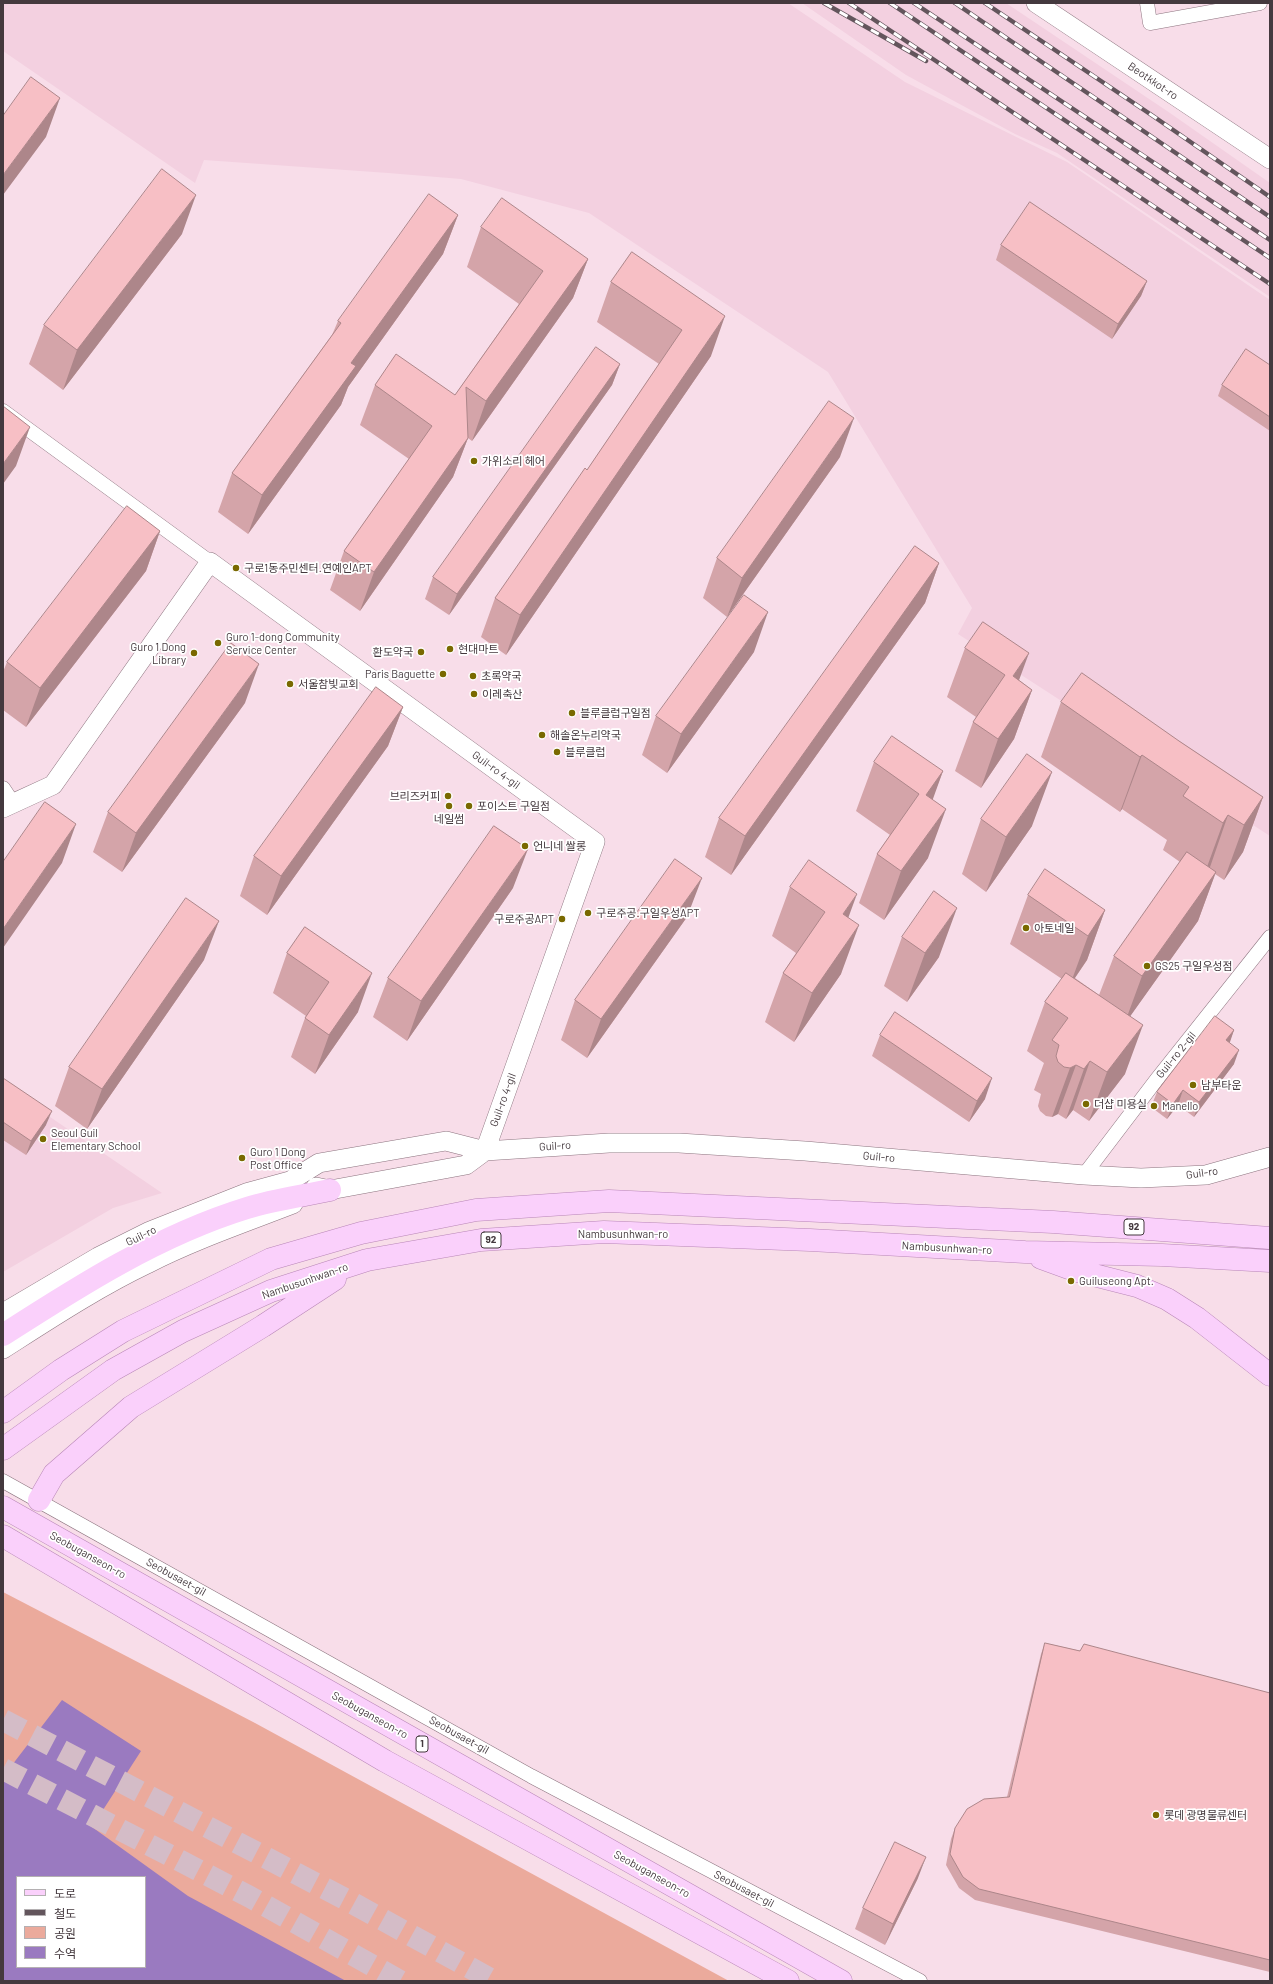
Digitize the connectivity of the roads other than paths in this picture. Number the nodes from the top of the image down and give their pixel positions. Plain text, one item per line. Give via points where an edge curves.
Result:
1 (1036, 3) edge
2 (1147, 3) edge
3 (1260, 3) edge
4 (1270, 159) edge
5 (3, 411) edge
6 (210, 562) junction
7 (3, 788) edge
8 (8, 806) edge
9 (1270, 937) edge
10 (485, 1151) junction
11 (1270, 1157) edge
12 (1084, 1175) junction
13 (290, 1181) junction
14 (330, 1190) junction
15 (1270, 1222) edge
16 (1205, 1232) junction
17 (1270, 1238) edge
18 (1025, 1252) junction
19 (367, 1260) junction
20 (1270, 1261) edge
21 (3, 1313) edge
22 (3, 1335) edge
23 (3, 1349) edge
24 (1270, 1375) edge
25 (3, 1412) edge
26 (5, 1448) edge
27 (3, 1481) edge
28 (39, 1500) junction
29 (3, 1507) edge
30 (3, 1536) edge
31 (788, 1981) edge
32 (841, 1981) edge
33 (920, 1981) edge

1 - 4 main road, Beotkkot-ro
2 - 3 street via 1150,23
5 - 6 street
6 - 8 main road via 53,785
6 - 10 main road, Guil-ro 4-gil via 595,842
7 - 8 street
9 - 12 street, Guil-ro 2-gil via 1156,1079
10 - 12 main road, Guil-ro via 609,1143 679,1143
10 - 13 main road, Guil-ro via 446,1141 320,1163
10 - 14 main road, Guil-ro via 466,1165
11 - 12 main road, Guil-ro via 1206,1175 1141,1178
13 - 14 main road, Guil-ro
13 - 21 main road, Guil-ro via 246,1193 150,1231 98,1257
14 - 22 main road via 247,1208 197,1226 72,1291
14 - 23 main road via 192,1243 146,1264 75,1302
15 - 16 main road
16 - 17 main road, 92
16 - 25 main road, 92 via 609,1201 476,1210 361,1233 271,1259 123,1331 61,1370
18 - 19 main road, Nambusunhwan-ro / 92 via 604,1232 481,1240
18 - 20 main road, Nambusunhwan-ro / 92 via 1162,1255
18 - 24 main road via 1074,1270 1137,1286 1167,1299 1197,1318
19 - 26 main road, Nambusunhwan-ro / 92 via 270,1292 183,1331 113,1370
19 - 28 main road via 131,1407 54,1474
27 - 28 street, Seobusaet-gil
28 - 33 street, Seobusaet-gil via 531,1776
29 - 32 main road, Seobuganseon-ro / 1
30 - 31 main road via 385,1761

